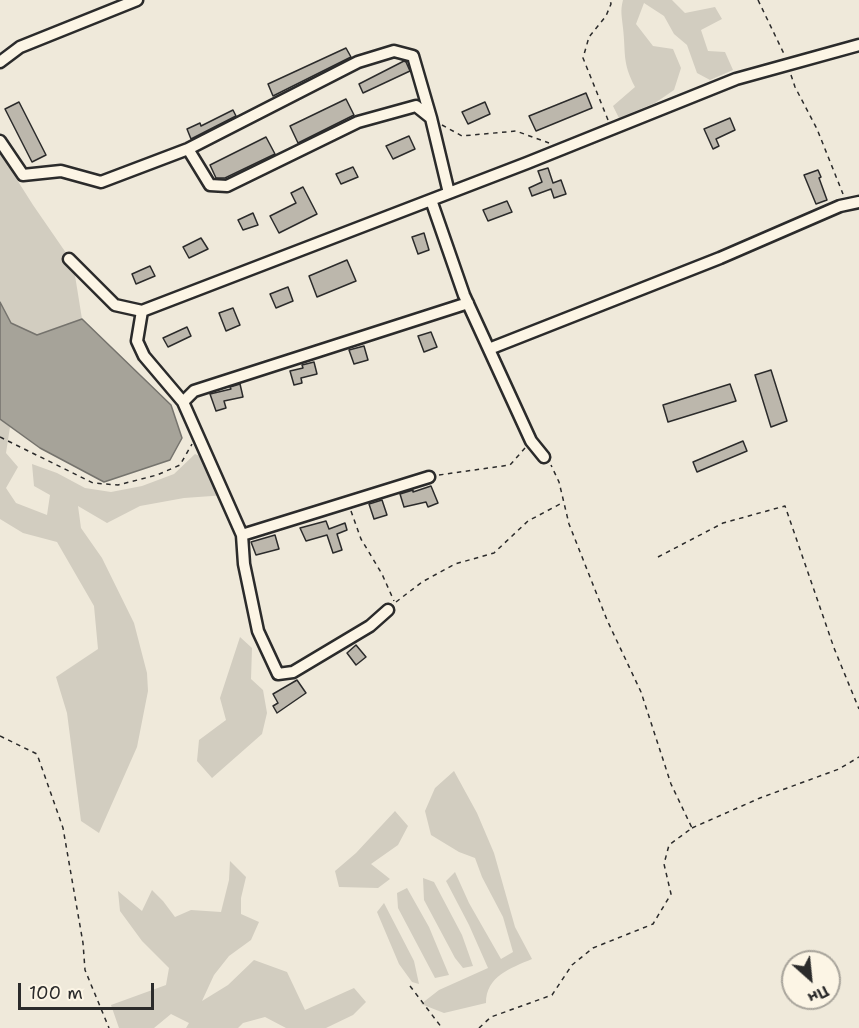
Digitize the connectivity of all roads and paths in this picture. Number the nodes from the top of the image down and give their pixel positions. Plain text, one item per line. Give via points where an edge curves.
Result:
1 (137, 0) edge
2 (610, 0) edge
3 (758, 0) edge
4 (859, 45) edge
5 (0, 62) edge
6 (788, 64) junction
7 (431, 118) junction
8 (611, 129) junction
9 (0, 141) edge
10 (564, 148) junction
11 (188, 149) junction
12 (449, 193) junction
13 (431, 200) junction
14 (859, 202) edge
15 (847, 204) junction
16 (69, 259) dead end
17 (468, 303) junction
18 (142, 310) junction
19 (489, 349) junction
20 (183, 402) junction
21 (197, 436) junction
22 (0, 437) edge
23 (531, 441) junction
24 (544, 457) joint
25 (429, 477) joint
26 (348, 501) junction
27 (563, 502) junction
28 (242, 535) junction
29 (658, 557) dead end
30 (388, 610) dead end
31 (859, 709) edge
32 (0, 736) edge
33 (859, 757) edge
34 (692, 828) junction
35 (410, 986) dead end
36 (109, 1028) edge
37 (442, 1028) edge
38 (479, 1028) edge

1 - 5 street via 21,47
2 - 8 path via 606,16 589,37 583,58
3 - 6 path
4 - 6 street
6 - 8 street via 736,79
6 - 15 path
7 - 10 path via 462,136 516,131
7 - 11 street via 416,106 358,122 226,186 210,186
7 - 11 street via 413,56 394,51 358,62
7 - 12 street
8 - 10 street
9 - 11 street via 22,175 61,171 101,182
10 - 12 street
12 - 13 street
13 - 17 street
13 - 18 street
14 - 15 street
15 - 19 street
16 - 18 street via 115,305
17 - 19 street
17 - 20 street via 194,391
18 - 20 street via 137,341 144,356
19 - 23 street
20 - 21 street
21 - 22 path via 180,465 118,485 93,483
21 - 28 street
23 - 24 street
23 - 25 path via 510,465
24 - 27 path via 554,468
25 - 26 street
26 - 27 path via 361,539 395,603 455,564 494,553 528,522
26 - 28 street
27 - 34 path via 607,620 641,692 671,784
28 - 30 street via 258,631 278,674 293,672 370,626
29 - 31 path via 723,523 785,506
32 - 36 path via 37,754 63,828 85,970
33 - 34 path via 839,769
34 - 38 path via 669,845 664,864 671,894 653,924 593,948 572,965 552,995 491,1017
35 - 37 path

